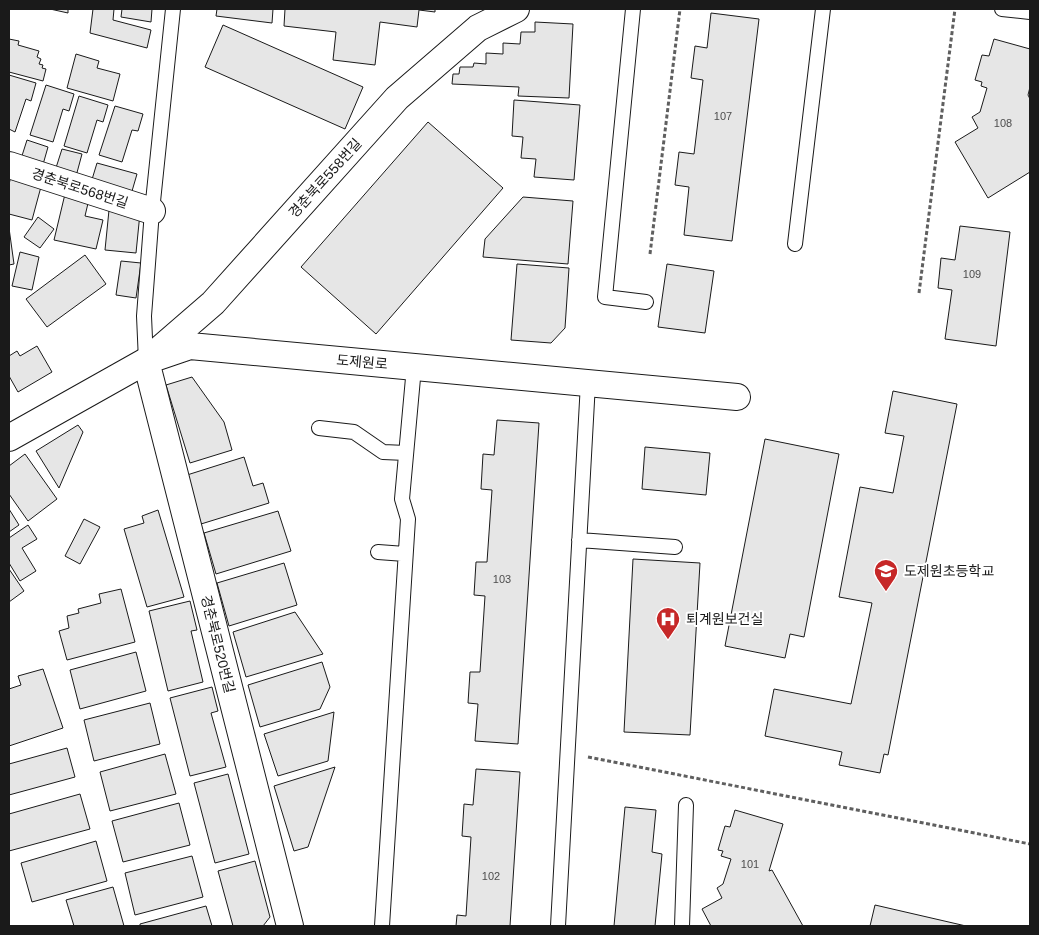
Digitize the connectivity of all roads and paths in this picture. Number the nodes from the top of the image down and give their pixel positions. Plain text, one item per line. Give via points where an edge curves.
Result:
1 (173, 9) edge
2 (516, 9) edge
3 (633, 9) edge
4 (680, 9) edge
5 (823, 9) edge
6 (955, 9) edge
7 (1002, 9) edge
8 (1030, 12) edge
9 (9, 165) edge
10 (152, 211) junction
11 (795, 244) dead end
12 (650, 254) dead end
13 (919, 293) dead end
14 (646, 302) dead end
15 (146, 362) junction
16 (414, 367) junction
17 (588, 382) junction
18 (737, 397) dead end
19 (319, 428) dead end
20 (9, 438) edge
21 (406, 453) junction
22 (579, 540) junction
23 (675, 548) dead end
24 (378, 552) dead end
25 (405, 554) junction
26 (568, 753) junction
27 (686, 805) dead end
28 (1030, 844) edge
29 (290, 926) edge
30 (382, 926) edge
31 (558, 926) edge
32 (682, 926) edge

1 - 10 lane
2 - 15 street, 경춘북로558번길 via 478,28 397,98 213,303
3 - 14 lane via 605,297
4 - 12 path
5 - 11 lane
6 - 13 path
7 - 8 lane
9 - 10 street, 경춘북로568번길
10 - 15 lane via 144,316
15 - 16 street, 도제원로 via 190,346
15 - 20 street, 도제원로
15 - 29 street, 경춘북로520번길
16 - 17 street, 도제원로
16 - 21 lane
17 - 18 street, 도제원로
17 - 22 lane
19 - 21 lane via 354,432 383,452
21 - 25 lane via 402,499 408,519
22 - 23 lane
22 - 26 lane
24 - 25 lane
25 - 30 lane
26 - 28 path
26 - 31 lane
27 - 32 lane

